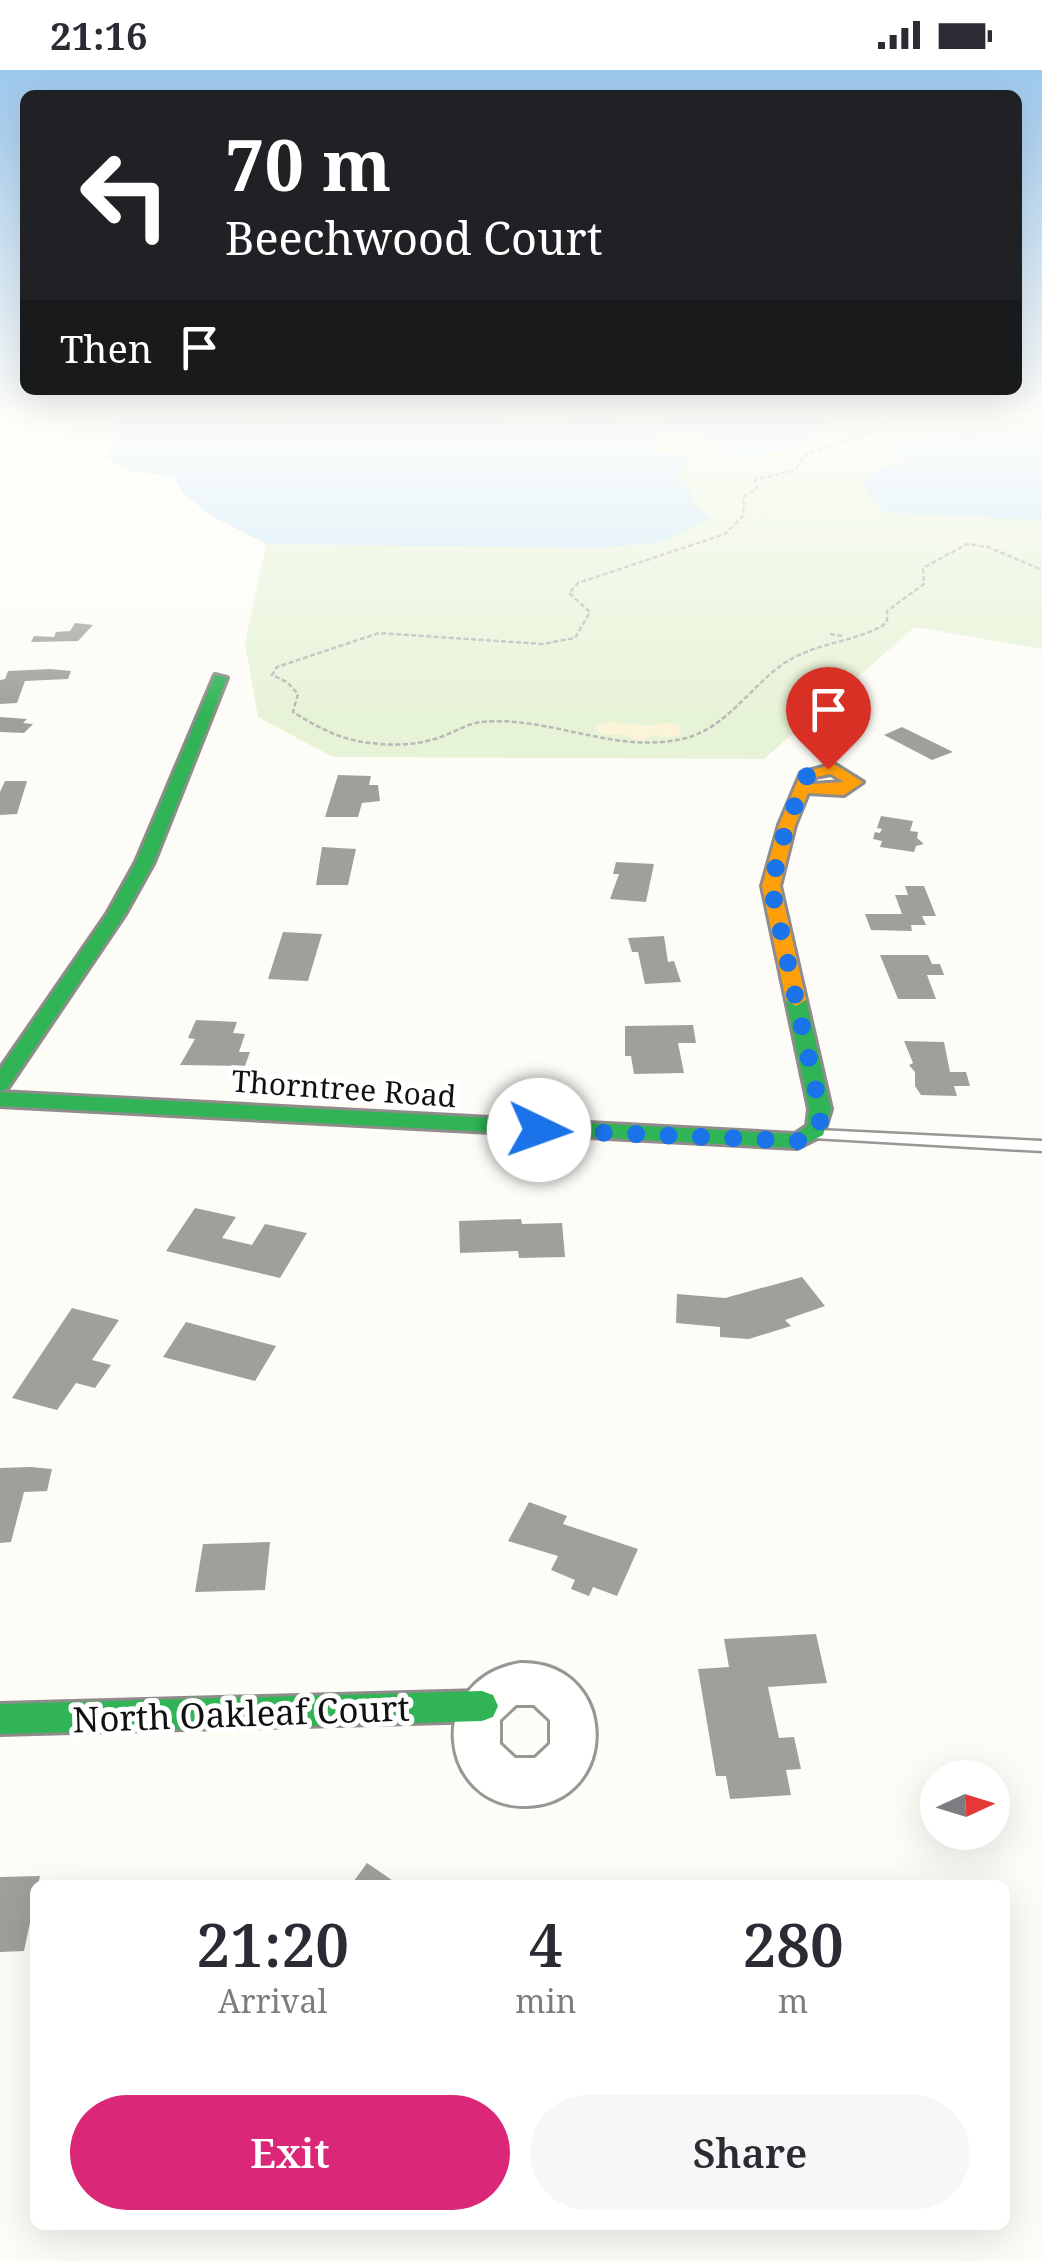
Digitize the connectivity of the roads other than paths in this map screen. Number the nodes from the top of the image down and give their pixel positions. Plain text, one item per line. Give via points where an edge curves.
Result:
1 (220, 678) dead end
2 (802, 788) dead end
3 (0, 1084) edge
4 (0, 1099) edge
5 (814, 1135) junction
6 (1042, 1146) edge
7 (482, 1706) dead end
8 (0, 1719) edge

1 - 3 street via 145,862
2 - 5 street via 771,886 820,1109
4 - 5 street, Thorntree Road via 576,1133 798,1141
5 - 6 lane, Thorntree Road
7 - 8 street, North Oakleaf Court

